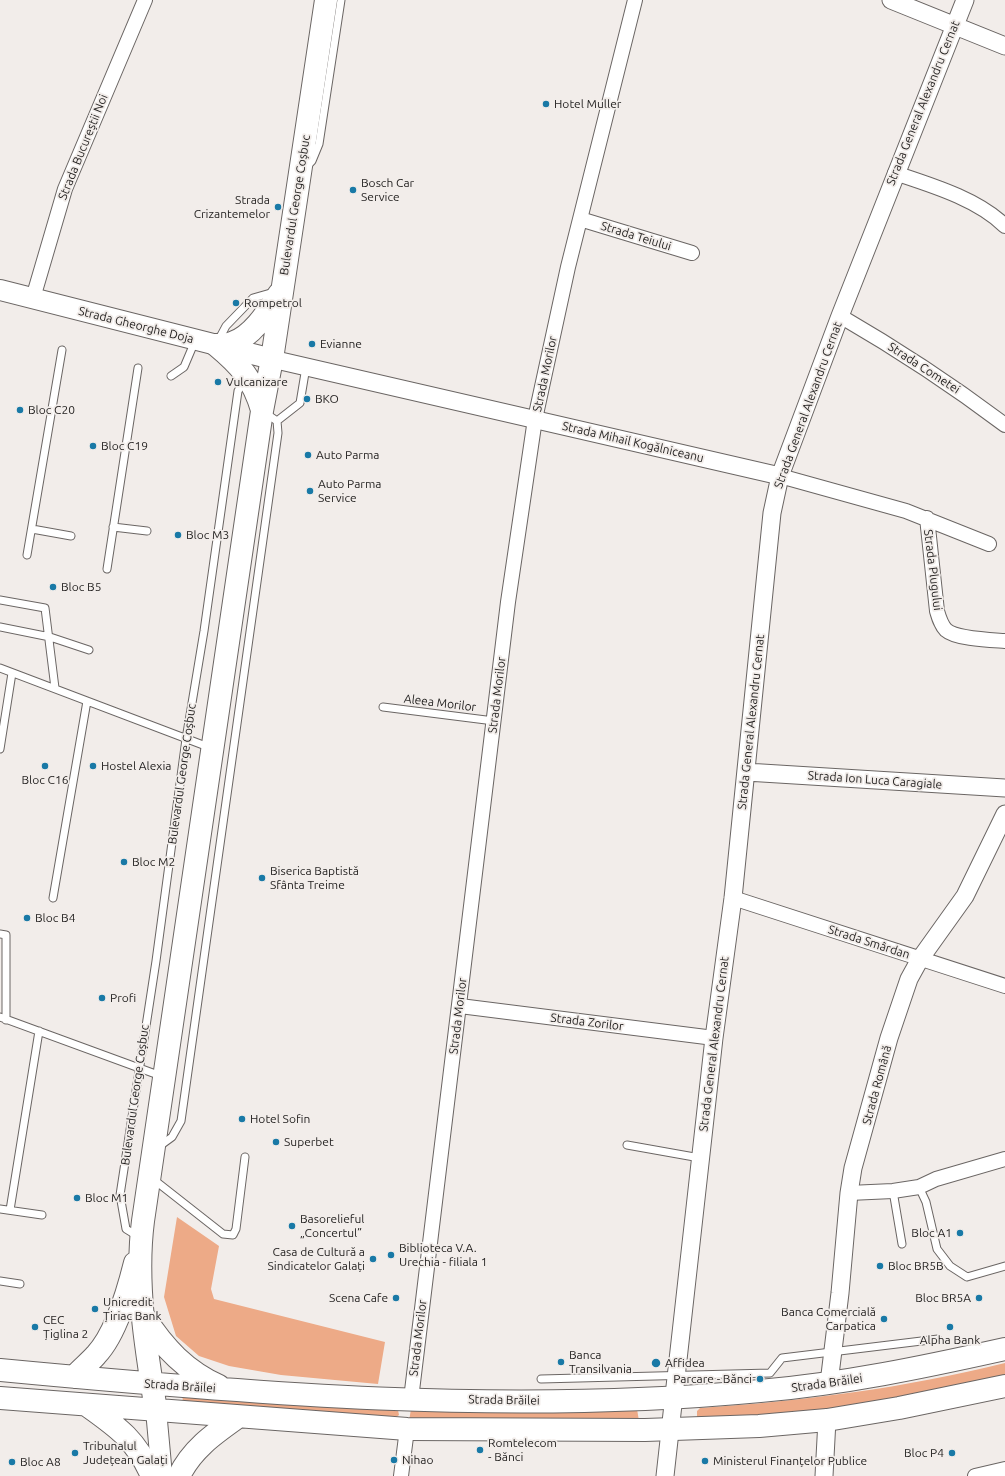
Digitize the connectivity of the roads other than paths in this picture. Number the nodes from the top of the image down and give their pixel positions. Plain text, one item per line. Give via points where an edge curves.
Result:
1 (145, 0) edge
2 (326, 0) edge
3 (341, 0) edge
4 (635, 0) edge
5 (891, 0) edge
6 (965, 0) edge
7 (954, 25) junction
8 (1005, 46) edge
9 (300, 173) junction
10 (895, 173) junction
11 (580, 219) junction
12 (1005, 226) edge
13 (692, 253) dead end
14 (0, 290) edge
15 (282, 290) junction
16 (33, 298) junction
17 (840, 316) junction
18 (206, 343) junction
19 (62, 350) dead end
20 (272, 359) junction
21 (306, 367) junction
22 (138, 368) dead end
23 (171, 376) dead end
24 (248, 377) junction
25 (269, 416) junction
26 (535, 419) junction
27 (1005, 425) edge
28 (780, 476) junction
29 (926, 518) junction
30 (113, 527) junction
31 (32, 529) junction
32 (147, 531) dead end
33 (71, 536) dead end
34 (990, 544) dead end
35 (27, 555) dead end
36 (107, 569) dead end
37 (0, 600) edge
38 (0, 627) edge
39 (50, 637) junction
40 (1005, 641) edge
41 (89, 650) dead end
42 (0, 668) edge
43 (12, 673) junction
44 (55, 688) junction
45 (87, 701) junction
46 (383, 707) dead end
47 (494, 721) junction
48 (186, 739) junction
49 (211, 748) junction
50 (0, 749) edge
51 (746, 772) junction
52 (1005, 788) edge
53 (1005, 814) edge
54 (54, 898) dead end
55 (733, 898) junction
56 (0, 934) edge
57 (920, 959) junction
58 (1005, 986) edge
59 (460, 1006) junction
60 (3, 1018) edge
61 (39, 1031) junction
62 (714, 1038) junction
63 (138, 1068) junction
64 (164, 1077) junction
65 (154, 1144) junction
66 (627, 1145) dead end
67 (245, 1157) dead end
68 (700, 1158) junction
69 (1005, 1159) edge
70 (149, 1177) junction
71 (919, 1187) junction
72 (893, 1191) junction
73 (849, 1193) junction
74 (0, 1209) edge
75 (10, 1210) junction
76 (42, 1215) dead end
77 (140, 1239) junction
78 (902, 1244) dead end
79 (1005, 1266) edge
80 (0, 1281) edge
81 (20, 1284) dead end
82 (143, 1315) junction
83 (938, 1339) dead end
84 (1005, 1349) edge
85 (833, 1350) junction
86 (0, 1370) edge
87 (677, 1375) junction
88 (74, 1377) junction
89 (541, 1380) dead end
90 (829, 1383) junction
91 (152, 1384) junction
92 (1005, 1386) edge
93 (237, 1390) junction
94 (0, 1398) edge
95 (674, 1398) junction
96 (411, 1399) junction
97 (88, 1406) junction
98 (156, 1410) junction
99 (238, 1417) junction
100 (828, 1420) junction
101 (407, 1429) junction
102 (670, 1429) junction
103 (1005, 1469) edge
104 (152, 1476) edge
105 (162, 1476) edge
106 (179, 1476) edge
107 (401, 1476) edge
108 (665, 1476) edge
109 (824, 1476) edge
110 (974, 1476) edge

1 - 16 street, Strada Bucureștii Noi via 65,189
2 - 9 main road, Bulevardul George Coșbuc
3 - 9 lane via 319,144 312,161
4 - 11 street, Strada Morilor
5 - 7 street
6 - 7 street, Strada General Alexandru Cernat
7 - 8 street
7 - 10 street, Strada General Alexandru Cernat
9 - 15 main road, Bulevardul George Coșbuc
10 - 12 street via 962,198 997,218
10 - 17 street, Strada General Alexandru Cernat
11 - 13 street, Strada Teiului
11 - 26 street, Strada Morilor
14 - 16 main road, Strada Gheorghe Doja
15 - 18 main road via 270,308 246,334 232,343
15 - 20 main road, Bulevardul George Coșbuc
16 - 18 main road, Strada Gheorghe Doja
17 - 27 street, Strada Cometei via 946,381
17 - 28 street, Strada General Alexandru Cernat
18 - 20 main road, Strada Gheorghe Doja
18 - 23 lane via 184,367
18 - 24 main road via 241,367
19 - 31 lane
20 - 21 street, Strada Mihail Kogălniceanu
20 - 25 main road, Bulevardul George Coșbuc
21 - 25 lane via 300,403
21 - 26 street, Strada Mihail Kogălniceanu
22 - 30 lane
24 - 25 main road
24 - 48 lane, Bulevardul George Coșbuc via 238,391
25 - 49 main road, Bulevardul George Coșbuc
25 - 65 lane, Bulevardul George Coșbuc via 278,433 181,1120 172,1137 161,1145
26 - 28 street, Strada Mihail Kogălniceanu
26 - 47 street, Strada Morilor via 508,602
28 - 29 street, Strada Mihail Kogălniceanu
28 - 51 street, Strada General Alexandru Cernat via 772,513
29 - 34 street, Strada Mihail Kogălniceanu
29 - 40 street, Strada Plugului via 937,611 941,624 947,631 957,635
30 - 32 lane
30 - 36 lane
31 - 33 lane
31 - 35 lane
37 - 39 lane via 45,608
38 - 39 lane
39 - 41 lane
39 - 44 lane
42 - 43 lane
43 - 44 lane
43 - 50 lane
44 - 45 lane
45 - 48 lane
45 - 54 lane
46 - 47 lane, Aleea Morilor
47 - 59 street, Strada Morilor
48 - 49 lane
48 - 63 lane, Bulevardul George Coșbuc via 156,961
49 - 64 main road, Bulevardul George Coșbuc
51 - 52 street, Strada Ion Luca Caragiale
51 - 55 street, Strada General Alexandru Cernat
53 - 57 street, Strada Română via 965,896
55 - 57 street, Strada Smârdan
55 - 62 street, Strada General Alexandru Cernat
56 - 60 lane via 6,934
57 - 58 street, Strada Smârdan
57 - 73 street, Strada Română via 909,979 897,1013
59 - 62 street, Strada Zorilor
59 - 96 street, Strada Morilor
60 - 61 lane
61 - 63 lane
61 - 75 lane
62 - 68 street, Strada General Alexandru Cernat
63 - 64 lane
63 - 77 lane, Bulevardul George Coșbuc via 120,1195 126,1229
64 - 65 main road, Bulevardul George Coșbuc
65 - 70 main road, Bulevardul George Coșbuc
66 - 68 lane
67 - 70 lane via 236,1229 233,1235 223,1234
68 - 87 street, Strada General Alexandru Cernat
69 - 71 street via 936,1179
70 - 77 main road, Bulevardul George Coșbuc
71 - 72 street
71 - 79 lane via 926,1202 937,1248 950,1266 967,1278
72 - 73 street
72 - 78 lane
73 - 85 street, Strada Română
74 - 75 lane
75 - 76 lane
77 - 82 main road, Bulevardul George Coșbuc
77 - 88 main road via 125,1298 105,1343 97,1355
80 - 81 lane
82 - 91 main road, Bulevardul George Coșbuc
82 - 93 main road via 156,1336 187,1367 218,1385
83 - 85 lane
84 - 90 main road, Strada Brăilei via 930,1366
85 - 87 lane via 782,1358 770,1373
85 - 90 street, Strada Română
86 - 88 main road, Strada Brăilei
87 - 89 lane
87 - 95 street, Strada General Alexandru Cernat
88 - 91 main road, Strada Brăilei
90 - 95 main road, Strada Brăilei via 760,1392
91 - 93 main road, Strada Brăilei
91 - 98 main road, Bulevardul George Coșbuc
92 - 100 main road
93 - 96 main road, Strada Brăilei
94 - 97 main road
95 - 96 main road, Strada Brăilei via 575,1401
95 - 102 street, Strada General Alexandru Cernat
97 - 98 main road
97 - 104 main road via 121,1430 138,1449
98 - 99 main road
98 - 105 main road
99 - 101 main road
99 - 106 main road via 194,1452
100 - 102 main road via 759,1426
100 - 109 street
101 - 102 main road
101 - 107 street
102 - 108 street, Strada General Alexandru Cernat
103 - 110 street

